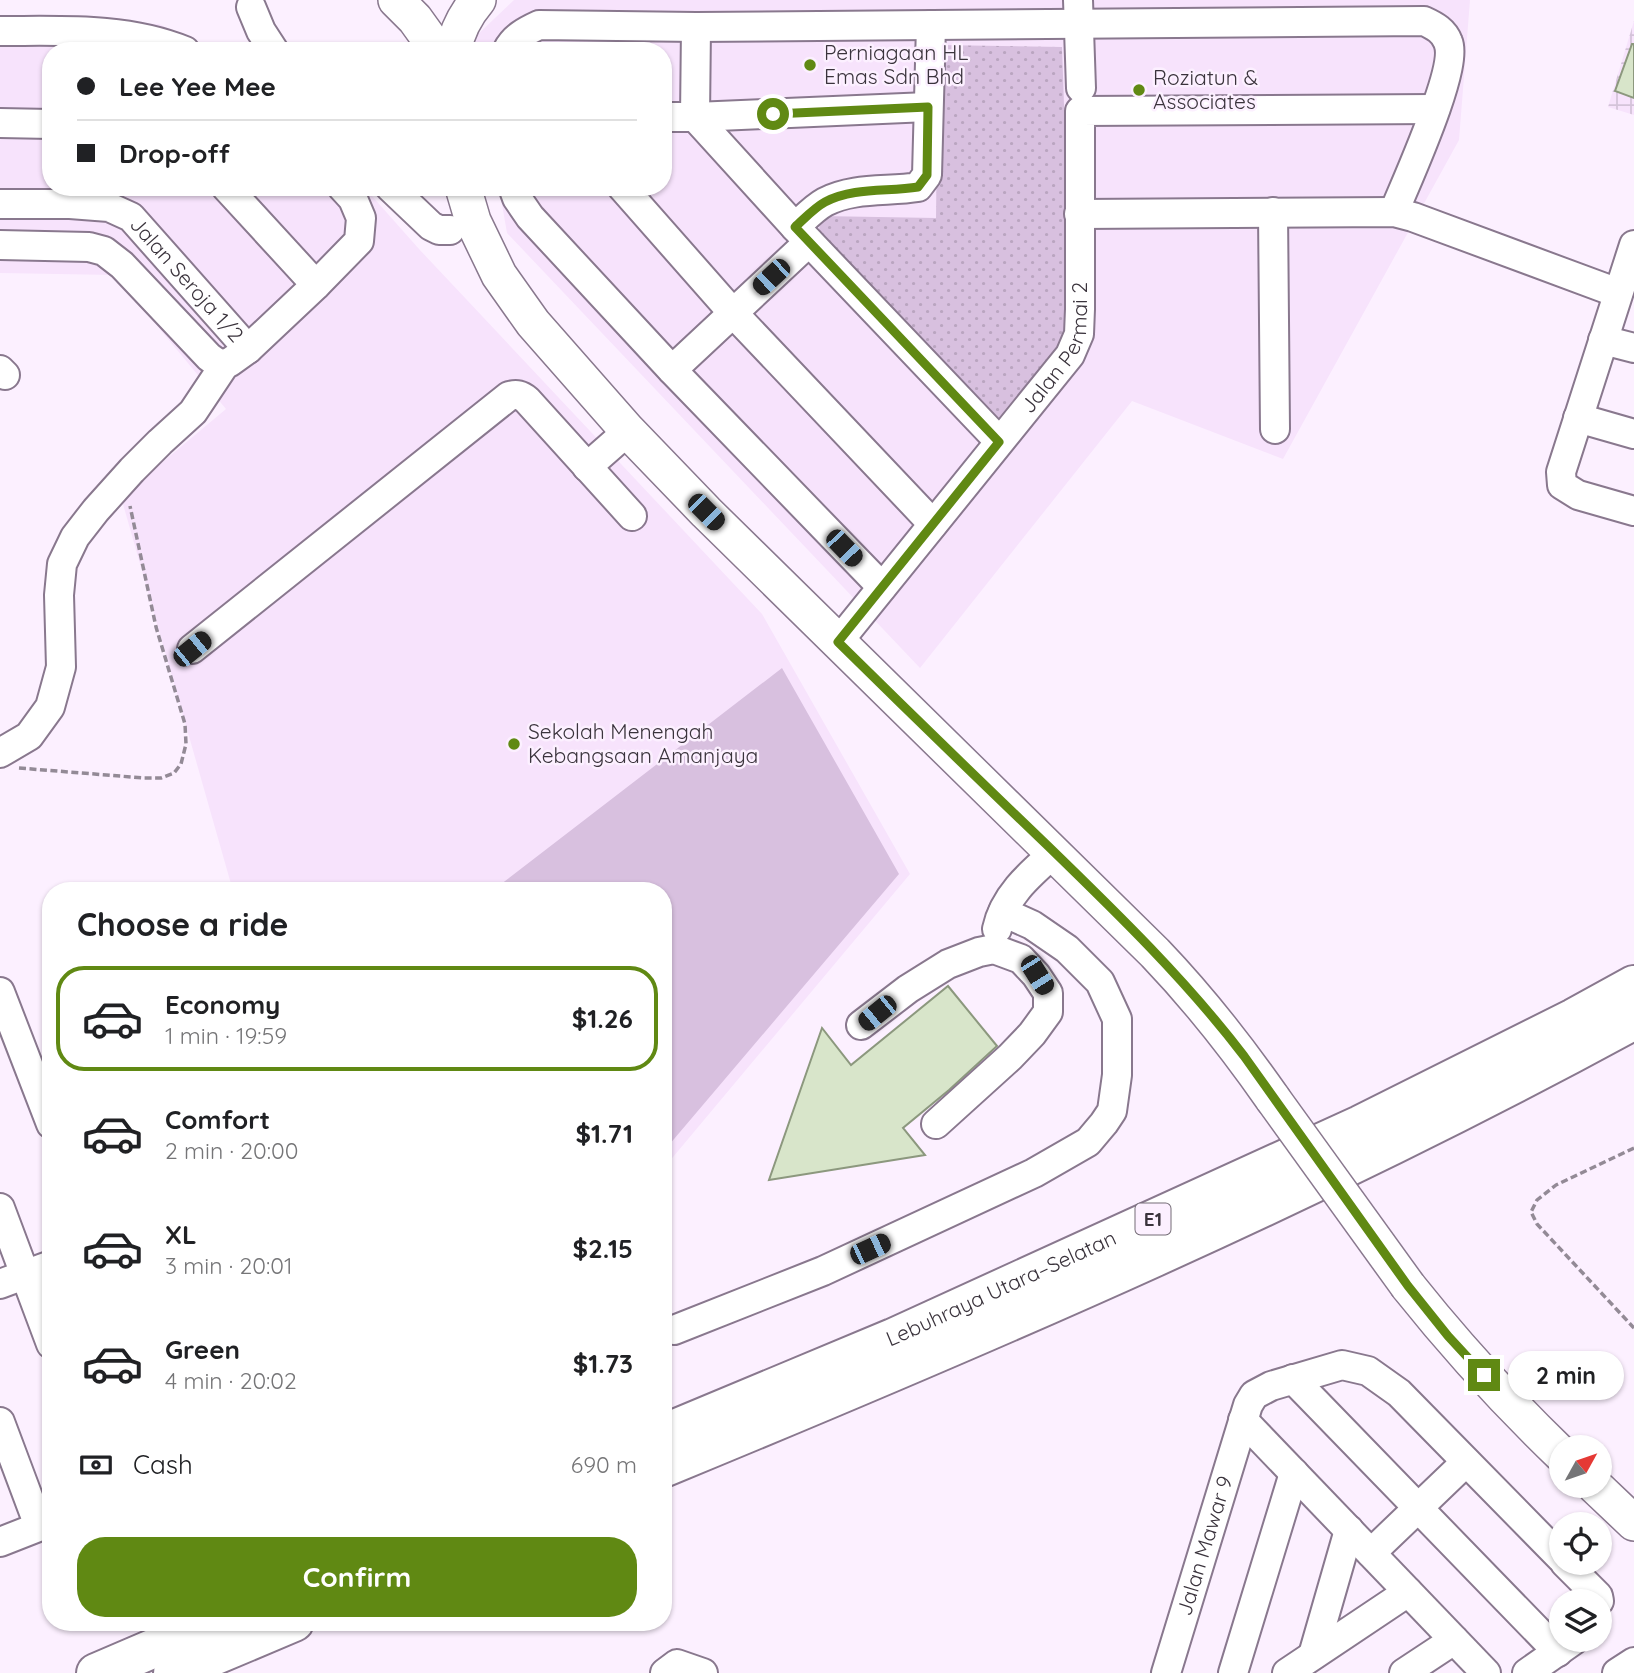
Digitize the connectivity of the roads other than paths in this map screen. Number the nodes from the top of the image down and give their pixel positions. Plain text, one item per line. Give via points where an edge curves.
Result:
1 (396, 0) edge
2 (450, 0) edge
3 (478, 0) edge
4 (251, 7) dead end
5 (1078, 12) edge
6 (931, 25) junction
7 (696, 27) junction
8 (0, 30) edge
9 (69, 41) edge
10 (159, 42) edge
11 (268, 42) edge
12 (432, 42) edge
13 (452, 42) edge
14 (455, 42) edge
15 (512, 42) edge
16 (1081, 99) junction
17 (928, 107) junction
18 (1435, 109) junction
19 (672, 117) edge
20 (695, 117) junction
21 (0, 123) edge
22 (42, 124) edge
23 (70, 196) edge
24 (234, 196) edge
25 (350, 196) edge
26 (399, 196) edge
27 (466, 196) edge
28 (516, 196) edge
29 (630, 196) edge
30 (0, 204) edge
31 (1273, 212) junction
32 (1394, 212) junction
33 (1079, 215) junction
34 (450, 230) dead end
35 (802, 234) junction
36 (0, 245) edge
37 (70, 246) junction
38 (1632, 258) edge
39 (316, 285) junction
40 (1618, 293) junction
41 (733, 313) junction
42 (1603, 340) junction
43 (1634, 348) edge
44 (231, 359) junction
45 (672, 370) junction
46 (1578, 418) junction
47 (1275, 429) dead end
48 (628, 431) junction
49 (1634, 434) edge
50 (999, 442) junction
51 (587, 467) junction
52 (1634, 512) edge
53 (632, 516) dead end
54 (933, 524) junction
55 (882, 587) junction
56 (838, 642) junction
57 (192, 649) dead end
58 (5, 760) edge
59 (1054, 853) junction
60 (1003, 912) junction
61 (994, 949) junction
62 (1634, 985) edge
63 (0, 992) edge
64 (1634, 1020) edge
65 (862, 1025) dead end
66 (9, 1042) edge
67 (42, 1106) edge
68 (936, 1124) dead end
69 (0, 1208) edge
70 (25, 1274) edge
71 (42, 1320) edge
72 (674, 1330) dead end
73 (1293, 1379) junction
74 (1243, 1420) junction
75 (0, 1422) edge
76 (672, 1430) edge
77 (1549, 1442) edge
78 (1466, 1462) junction
79 (672, 1464) edge
80 (1294, 1473) junction
81 (1608, 1498) edge
82 (1417, 1508) junction
83 (42, 1517) edge
84 (1634, 1523) edge
85 (42, 1525) edge
86 (1349, 1530) junction
87 (0, 1542) edge
88 (1549, 1547) edge
89 (1371, 1553) junction
90 (1577, 1575) edge
91 (1591, 1589) edge
92 (1409, 1592) junction
93 (1549, 1630) edge
94 (194, 1631) edge
95 (273, 1631) edge
96 (1454, 1640) junction
97 (1557, 1652) edge
98 (1313, 1655) junction
99 (1634, 1662) edge
100 (96, 1673) edge
101 (173, 1673) edge
102 (665, 1673) edge
103 (703, 1673) edge
104 (1166, 1673) edge
105 (1233, 1673) edge
106 (1287, 1673) edge
107 (1404, 1673) edge
108 (1486, 1673) edge
109 (1527, 1673) edge
110 (1617, 1673) edge

1 - 12 main road
2 - 13 main road
3 - 14 main road
4 - 11 street
5 - 6 street
5 - 16 street, Jalan Permai 2
5 - 18 street via 1424,21 1439,28 1449,43 1450,64
6 - 7 street
6 - 17 street
7 - 15 street via 539,25
7 - 20 street
8 - 9 street
9 - 10 street via 144,37
16 - 18 street
16 - 33 street, Jalan Permai 2
17 - 20 street
17 - 35 street via 927,175 918,187 851,192 824,202
18 - 32 street
19 - 20 street
20 - 35 street
21 - 22 street
23 - 30 street, Jalan Seroja 1/2
23 - 37 street
23 - 44 street, Jalan Seroja 1/2 via 131,217
24 - 39 street
25 - 39 street via 361,218 359,241
26 - 34 street via 431,226
27 - 48 main road via 499,275 533,323
28 - 45 street via 530,217
29 - 41 street
31 - 32 street
31 - 33 street
31 - 47 street
32 - 40 street
33 - 50 street, Jalan Permai 2 via 1079,334 1070,355
35 - 41 street
35 - 50 street
36 - 37 street
37 - 44 street via 104,251 122,264 209,357
38 - 40 street
39 - 44 street
40 - 42 street
41 - 45 street
41 - 54 street
42 - 43 street
42 - 46 street
44 - 58 street via 193,412 132,470 75,537 62,564 58,595 61,667 50,708
45 - 55 street
46 - 49 street
46 - 52 street via 1561,472 1562,485 1578,495
48 - 51 street
48 - 56 main road
50 - 54 street, Jalan Permai 2
51 - 53 street
51 - 57 street via 527,400 509,396
54 - 55 street, Jalan Permai 2
55 - 56 street, Jalan Permai 2
56 - 59 main road
59 - 60 street via 1028,875
59 - 77 main road, bridge via 1184,983 1231,1039 1408,1286 1448,1336
60 - 61 street
60 - 72 street via 1066,948 1100,982 1117,1019 1117,1075 1112,1111 1104,1123 1088,1142 1034,1173 823,1271
61 - 65 street via 948,964
61 - 68 street via 1021,959 1037,975 1048,993 1048,1012 1010,1057
62 - 76 highway, Lebuhraya Utara–Selatan / E1 via 1360,1125 893,1338
63 - 66 street
64 - 79 highway, Lebuhraya Utara–Selatan / E1 via 1281,1199 1099,1283
66 - 67 street
69 - 70 street
70 - 71 street
73 - 74 street, Jalan Mawar 9 via 1254,1395
73 - 78 street, Jalan Mawar 9 via 1342,1366 1368,1371 1399,1393
73 - 82 street
74 - 80 street
74 - 104 street, Jalan Mawar 9
75 - 83 street
78 - 82 street
78 - 88 street, Jalan Mawar 9
80 - 86 street
80 - 105 street
81 - 84 main road
82 - 89 street
82 - 93 street
85 - 87 street
86 - 89 street
86 - 98 street
89 - 92 street
90 - 91 street
92 - 96 street
92 - 98 street
94 - 100 highway
95 - 101 highway
96 - 107 street
96 - 108 street
97 - 109 street
98 - 106 street
99 - 110 street
102 - 103 street via 677,1664

